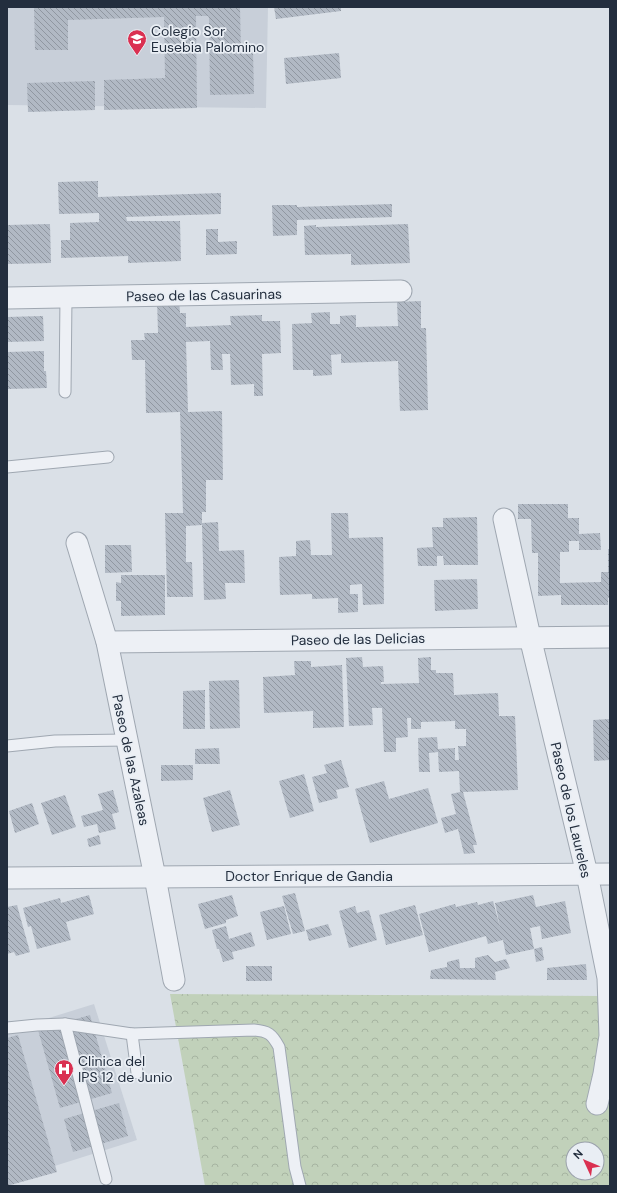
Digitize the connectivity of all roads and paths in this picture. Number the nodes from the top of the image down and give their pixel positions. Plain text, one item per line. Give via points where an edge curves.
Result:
1 (401, 291) dead end
2 (7, 298) edge
3 (66, 298) junction
4 (65, 392) dead end
5 (108, 457) dead end
6 (7, 467) edge
7 (504, 519) dead end
8 (77, 544) dead end
9 (530, 637) junction
10 (610, 637) edge
11 (107, 642) junction
12 (127, 740) junction
13 (7, 746) edge
14 (587, 874) junction
15 (610, 874) edge
16 (155, 877) junction
17 (7, 878) edge
18 (174, 980) dead end
19 (65, 1024) junction
20 (7, 1028) edge
21 (132, 1034) junction
22 (136, 1073) dead end
23 (597, 1104) dead end
24 (106, 1179) dead end
25 (300, 1186) edge

1 - 3 street, Paseo de las Casuarinas
2 - 3 street, Paseo de las Casuarinas
3 - 4 lane
5 - 6 lane
7 - 9 street, Paseo de los Laureles
8 - 11 street, Paseo de las Azaleas
9 - 10 street, Paseo de las Delicias
9 - 11 street, Paseo de las Delicias
9 - 14 street, Paseo de los Laureles
11 - 12 street, Paseo de las Azaleas
12 - 13 lane via 55,740
12 - 16 street, Paseo de las Azaleas
14 - 15 street, Doctor Enrique de Gandia
14 - 16 street, Doctor Enrique de Gandia
14 - 23 street, Paseo de los Laureles via 608,978 610,1036
16 - 17 street, Doctor Enrique de Gandia
16 - 18 street, Paseo de las Azaleas
19 - 20 lane
19 - 21 lane
19 - 24 lane
21 - 22 lane
21 - 25 lane via 254,1030 268,1033 274,1038 279,1047 295,1167

